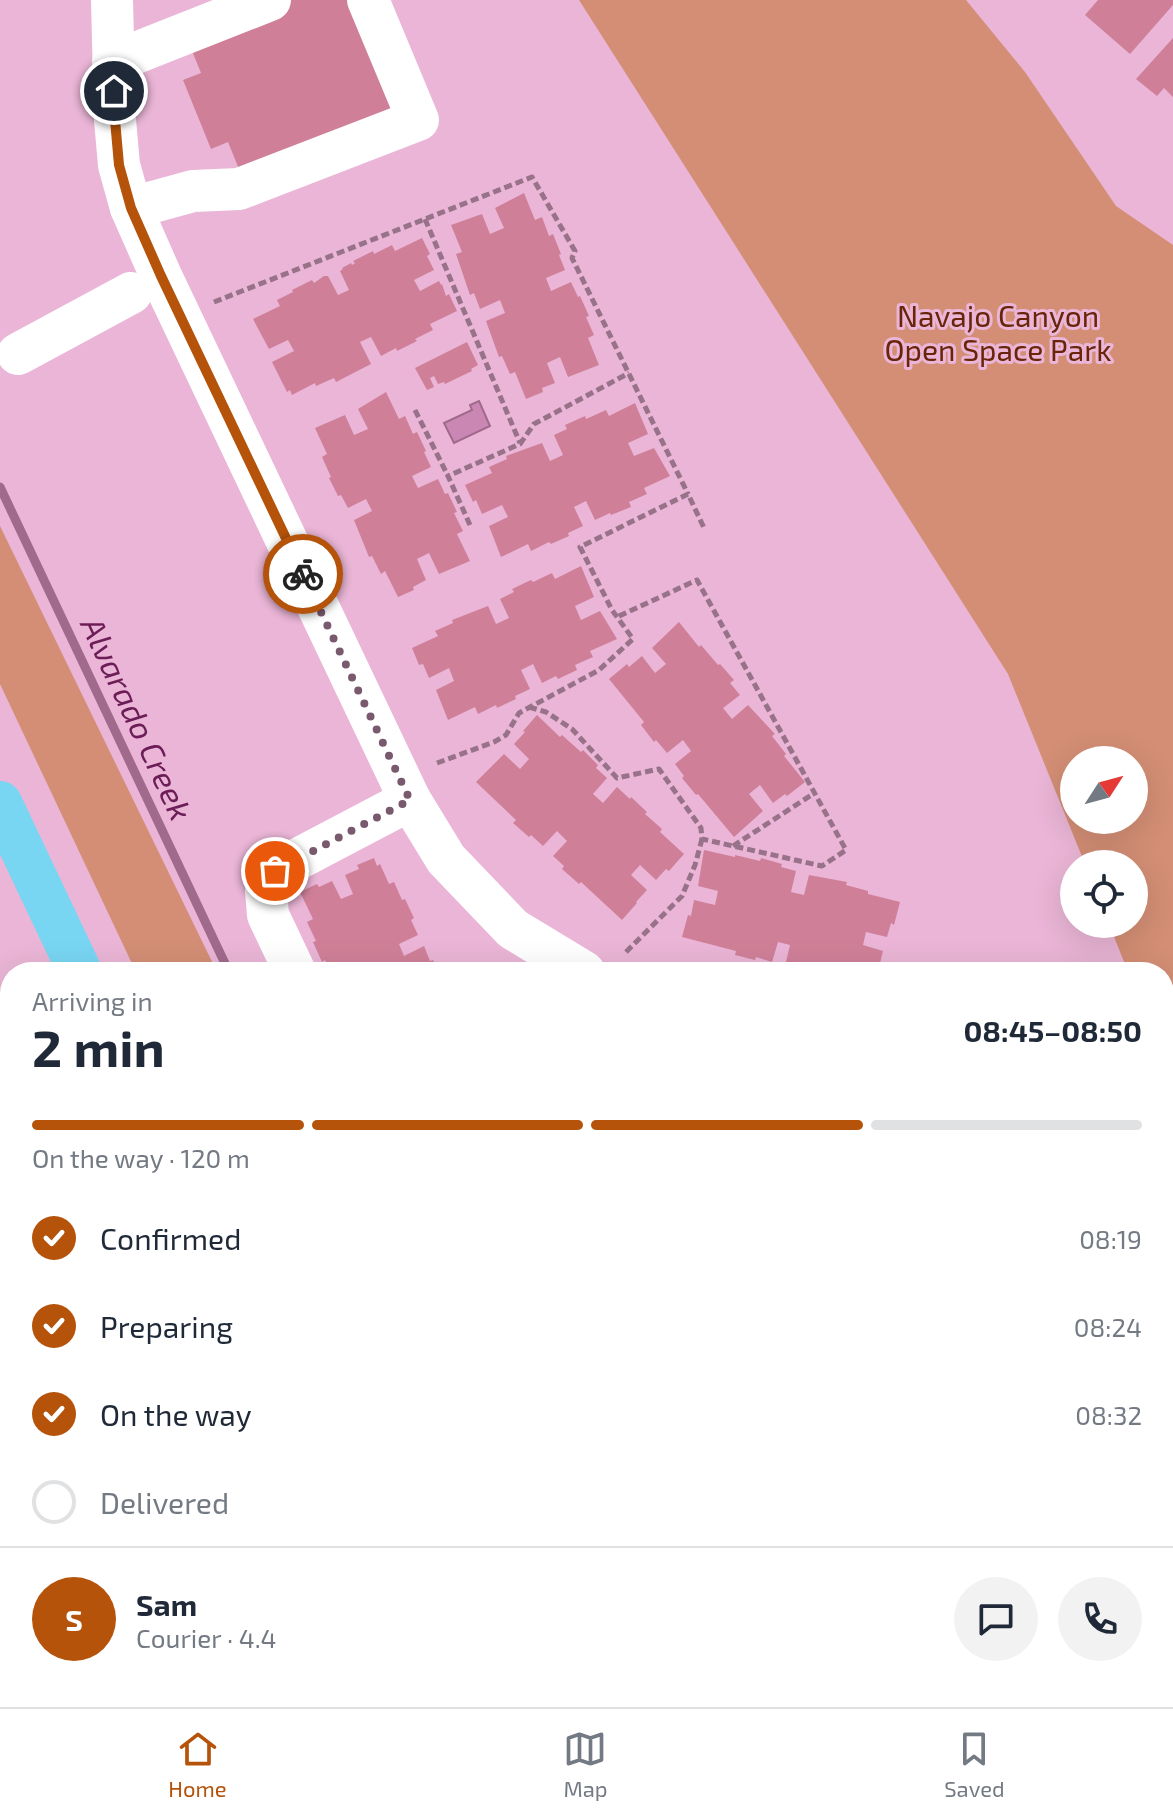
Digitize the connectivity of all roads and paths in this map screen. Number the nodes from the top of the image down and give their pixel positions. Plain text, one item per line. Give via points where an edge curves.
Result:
1 (112, 0) edge
2 (270, 0) edge
3 (368, 0) edge
4 (113, 62) junction
5 (131, 208) junction
6 (425, 219) junction
7 (131, 293) dead end
8 (214, 302) dead end
9 (18, 354) dead end
10 (629, 373) junction
11 (415, 410) dead end
12 (520, 444) junction
13 (448, 476) junction
14 (688, 494) junction
15 (470, 525) dead end
16 (705, 530) dead end
17 (617, 617) junction
18 (529, 707) junction
19 (437, 763) dead end
20 (813, 794) junction
21 (410, 800) junction
22 (0, 803) edge
23 (702, 839) junction
24 (733, 846) junction
25 (626, 952) dead end
26 (75, 962) edge
27 (290, 962) edge
28 (567, 962) edge

1 - 4 street
2 - 4 street
3 - 5 street via 418,120 239,189 193,191
4 - 5 street via 119,165
5 - 21 street
6 - 8 path
6 - 10 path via 532,177 575,251 572,258
6 - 12 path
7 - 9 street
10 - 12 path via 534,424
10 - 14 path
11 - 13 path
12 - 13 path
13 - 15 path
14 - 16 path
14 - 17 path via 580,547
17 - 18 path via 633,639 599,670
17 - 20 path via 697,580
18 - 19 path via 506,735
18 - 23 path via 572,729 617,778 659,769 701,828
20 - 24 path
20 - 24 path via 846,850 822,866
21 - 27 street via 275,871 266,890 268,915
21 - 28 street via 446,859 513,929
22 - 26 highway
23 - 24 path
23 - 25 path via 682,896

